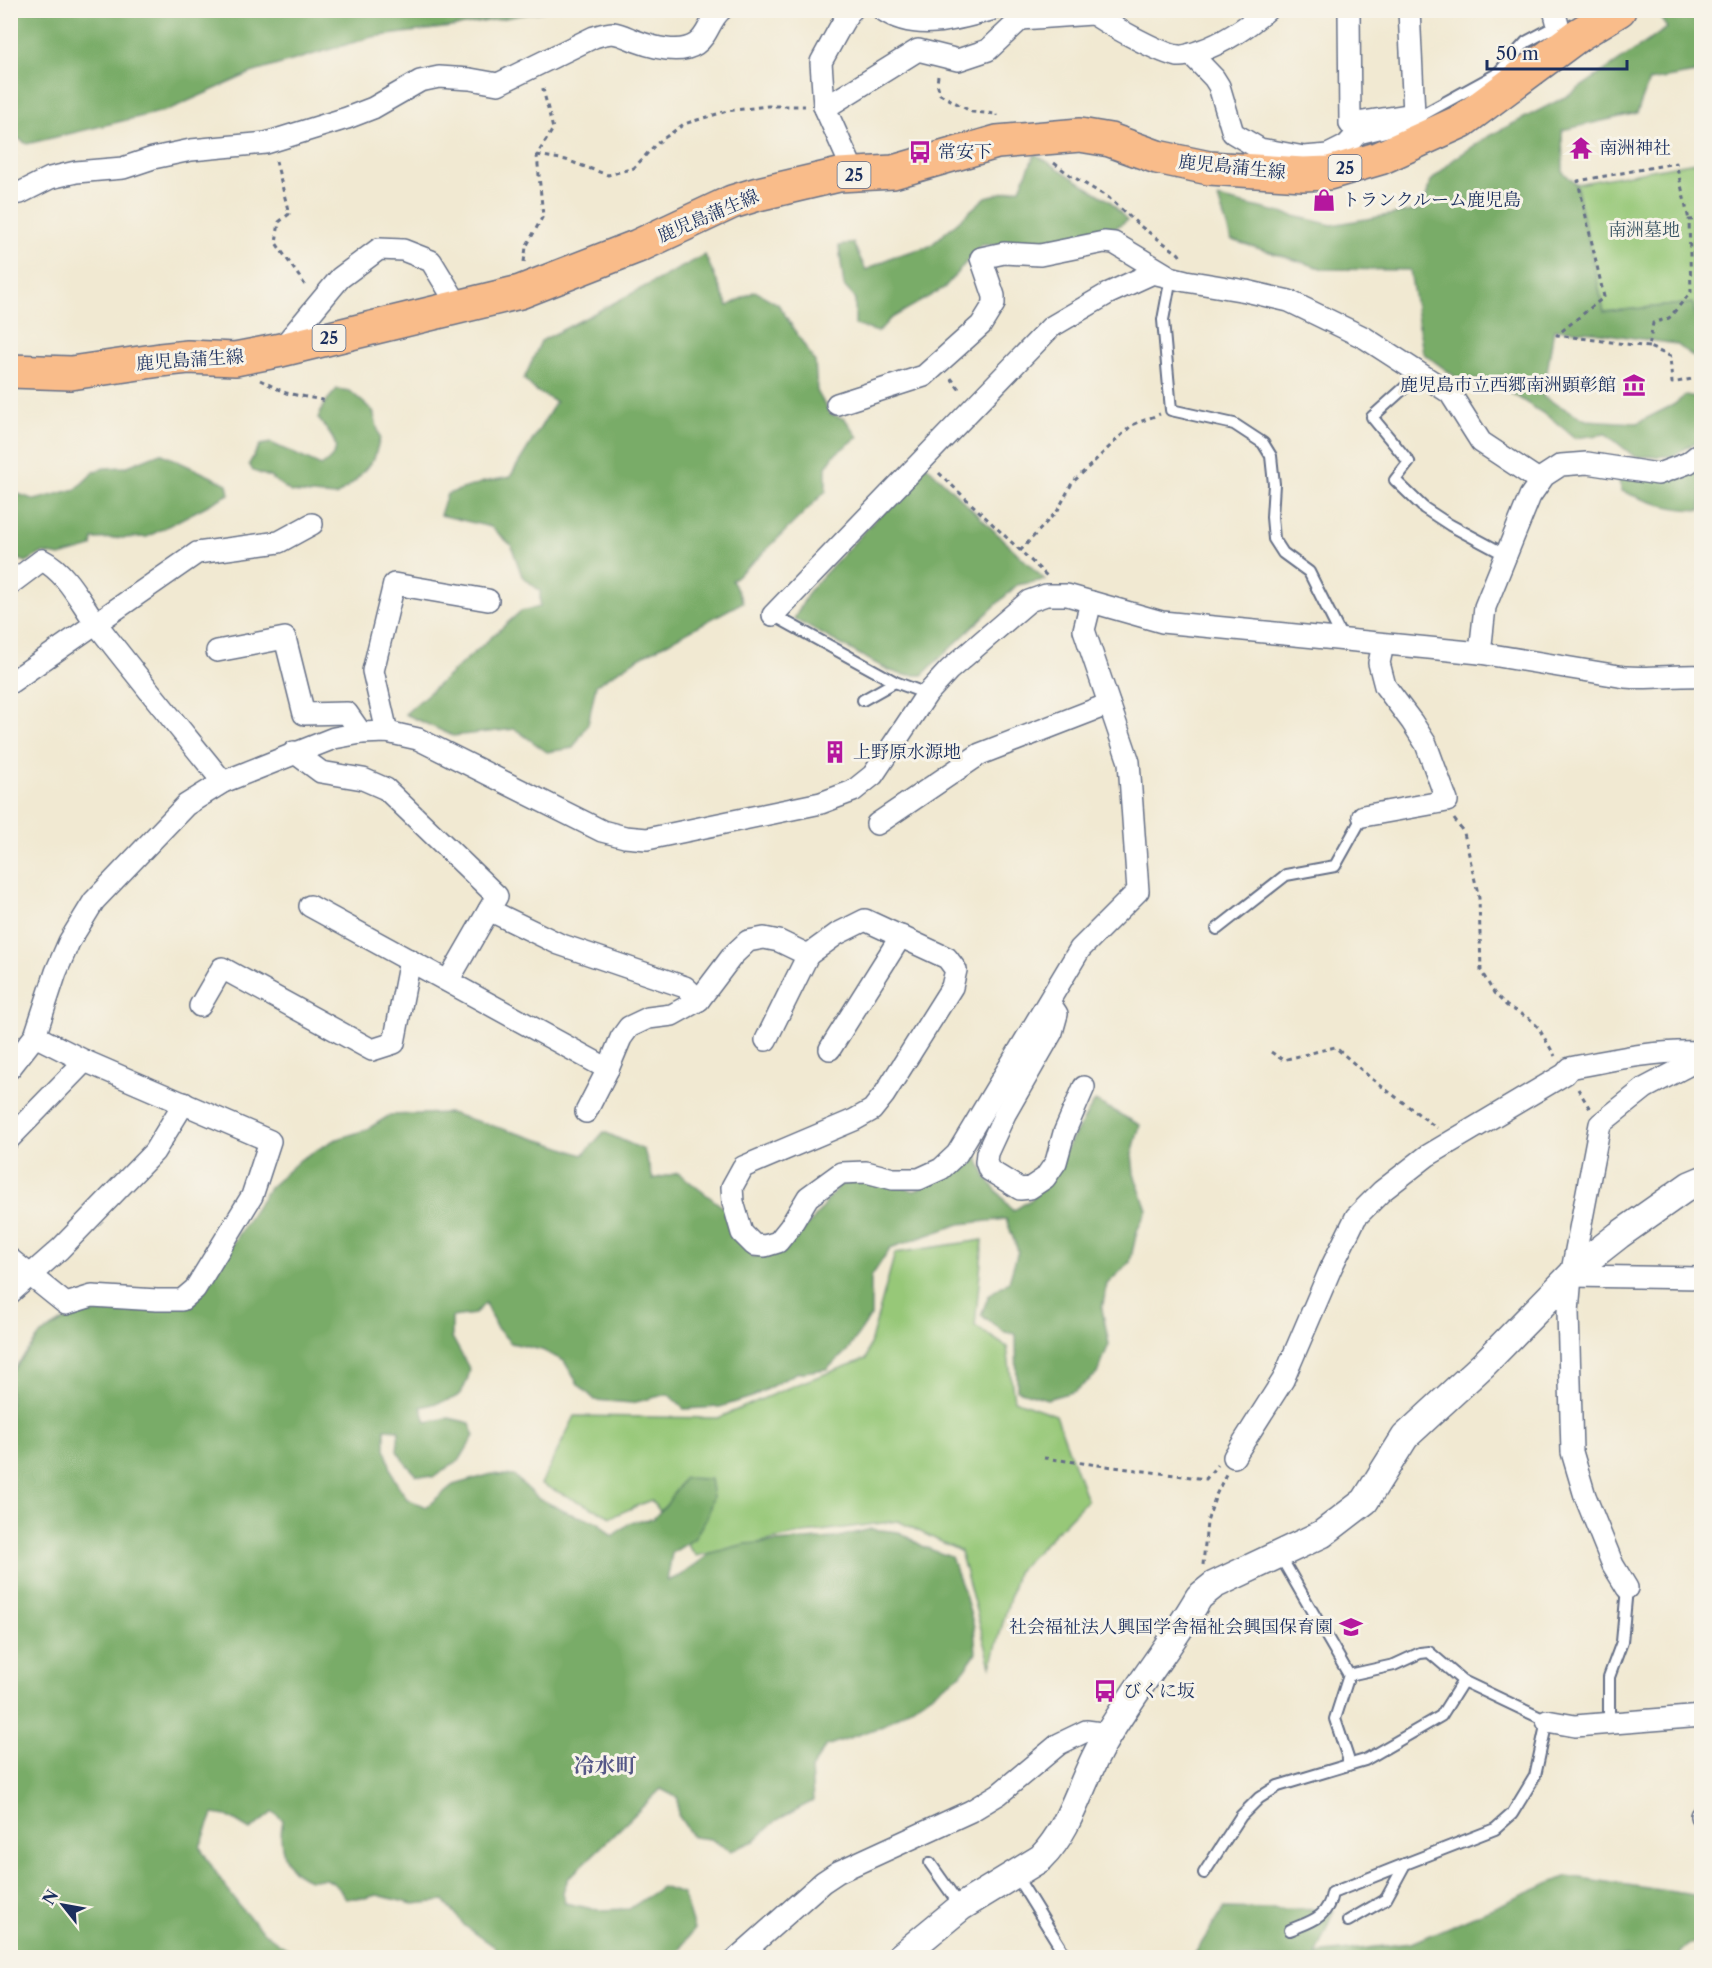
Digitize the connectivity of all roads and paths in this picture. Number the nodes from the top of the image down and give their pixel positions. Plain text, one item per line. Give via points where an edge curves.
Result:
1 (721, 10) edge
2 (852, 10) edge
3 (883, 10) edge
4 (991, 10) edge
5 (1267, 10) edge
6 (1349, 10) edge
7 (1409, 10) edge
8 (1619, 10) edge
9 (1090, 12) edge
10 (1556, 18) edge
11 (1191, 54) junction
12 (943, 56) junction
13 (537, 66) junction
14 (824, 107) junction
15 (1415, 119) joint
16 (271, 141) junction
17 (997, 142) junction
18 (537, 155) junction
19 (1047, 157) dead end
20 (855, 175) junction
21 (10, 194) edge
22 (1701, 219) edge
23 (1689, 220) junction
24 (1178, 279) junction
25 (520, 292) junction
26 (318, 304) junction
27 (459, 307) junction
28 (1649, 347) junction
29 (281, 350) junction
30 (235, 359) junction
31 (939, 362) junction
32 (10, 371) edge
33 (1421, 373) junction
34 (1701, 377) edge
35 (327, 401) dead end
36 (837, 404) dead end
37 (973, 408) junction
38 (1171, 410) junction
39 (1701, 452) edge
40 (924, 459) junction
41 (1540, 481) junction
42 (312, 524) dead end
43 (1020, 551) junction
44 (1506, 555) junction
45 (1051, 580) dead end
46 (10, 584) edge
47 (488, 600) dead end
48 (1091, 602) junction
49 (773, 615) joint
50 (96, 624) junction
51 (1343, 640) junction
52 (1383, 645) junction
53 (217, 651) dead end
54 (1480, 653) junction
55 (1701, 676) edge
56 (895, 682) junction
57 (10, 683) edge
58 (927, 694) junction
59 (863, 700) dead end
60 (1109, 704) junction
61 (387, 732) junction
62 (361, 733) junction
63 (294, 752) junction
64 (223, 782) junction
65 (1442, 803) junction
66 (1363, 816) joint
67 (878, 824) dead end
68 (310, 906) dead end
69 (489, 910) junction
70 (1217, 928) dead end
71 (901, 936) junction
72 (808, 955) junction
73 (410, 960) junction
74 (448, 981) junction
75 (699, 1000) junction
76 (1048, 1002) junction
77 (200, 1006) dead end
78 (35, 1036) junction
79 (766, 1040) dead end
80 (830, 1049) dead end
81 (1271, 1052) dead end
82 (1701, 1052) edge
83 (1701, 1058) edge
84 (85, 1061) junction
85 (10, 1068) edge
86 (608, 1069) junction
87 (1564, 1074) junction
88 (1084, 1087) dead end
89 (184, 1103) junction
90 (586, 1112) dead end
91 (10, 1138) edge
92 (1426, 1156) junction
93 (1701, 1180) edge
94 (10, 1260) edge
95 (30, 1275) junction
96 (1571, 1276) junction
97 (1701, 1278) edge
98 (10, 1293) edge
99 (1234, 1457) joint
100 (1044, 1458) dead end
101 (1206, 1479) dead end
102 (1279, 1554) junction
103 (1627, 1588) joint
104 (1199, 1597) junction
105 (1349, 1675) junction
106 (1463, 1681) junction
107 (1701, 1716) edge
108 (1547, 1721) junction
109 (1609, 1723) junction
110 (1109, 1734) junction
111 (1348, 1765) junction
112 (930, 1863) dead end
113 (1405, 1864) junction
114 (1204, 1873) dead end
115 (1014, 1874) junction
116 (961, 1906) junction
117 (1348, 1921) dead end
118 (1290, 1930) dead end
119 (737, 1958) edge
120 (899, 1958) edge
121 (1067, 1958) edge

1 - 13 street via 704,37 688,48 678,50 615,33 605,34
2 - 14 street via 821,62
3 - 4 street via 896,20 928,23
5 - 11 street via 1222,44
6 - 7 street via 1350,124 1414,114
8 - 17 main road, 鹿児島蒲生線 / 25 via 1578,35 1462,121 1380,158 1329,173 1209,168 1157,158 1110,140 1080,135
9 - 11 street via 1157,48 1179,57
9 - 12 street via 1022,19 988,50 958,60
10 - 15 lane via 1526,42 1497,74
11 - 15 street via 1215,78 1233,133 1260,149 1304,157 1328,155 1346,146 1358,133
12 - 14 street via 918,50
12 - 17 path via 937,83 940,94 972,112 997,114
13 - 16 street via 498,84 439,77 420,81 373,108
13 - 18 path via 553,129
14 - 18 path via 768,106 727,111 684,124 656,144 634,168 608,175 567,160
14 - 20 street
16 - 21 street via 191,150 123,168 76,172
16 - 26 path via 289,214 279,222 276,243
17 - 20 main road, 鹿児島蒲生線 / 25 via 893,172
18 - 25 path via 543,216 526,247
19 - 24 path via 1109,198 1179,254 1186,265
20 - 25 main road, 鹿児島蒲生線 / 25 via 840,175 732,202 638,246
22 - 23 path
23 - 28 path via 1691,292 1669,318 1653,323
23 - 28 path via 1676,163 1578,181 1604,297 1557,335
24 - 31 street via 1114,243 1040,255 1004,253 981,258 994,304 981,325
24 - 33 street via 1289,301 1365,338
24 - 37 street via 1153,273 1051,327
24 - 38 lane via 1163,320
25 - 27 main road, 鹿児島蒲生線 / 25
26 - 27 street via 339,278 379,249 403,250 430,261
26 - 29 street
27 - 29 main road, 鹿児島蒲生線 / 25
28 - 34 path via 1670,356 1672,383
29 - 30 main road, 鹿児島蒲生線 / 25
30 - 32 main road, 鹿児島蒲生線 / 25 via 188,357 71,373
30 - 35 path via 258,379 286,393
31 - 36 street via 924,376
31 - 37 path
33 - 41 street via 1450,393 1481,442
33 - 44 lane via 1372,417 1409,462 1395,480 1424,508
37 - 40 street
38 - 43 path via 1132,425 1072,483 1058,510
38 - 51 lane via 1234,424 1263,443 1271,456 1274,539 1283,553 1309,572
39 - 41 street via 1688,463 1658,474 1587,463 1561,465
40 - 43 path
40 - 49 street
41 - 44 street
42 - 50 street via 279,542 197,553
43 - 45 path
44 - 54 street via 1485,607
46 - 50 street via 42,560 65,579
47 - 61 street via 394,584 373,671
48 - 51 street via 1162,622
48 - 58 street via 1067,595 1046,595 1029,601
48 - 60 street via 1084,630
49 - 56 lane
50 - 57 street
50 - 64 street
51 - 52 street
52 - 54 street
52 - 65 street via 1379,663 1385,686 1426,744 1447,801
53 - 62 street via 285,638 304,714 347,713
54 - 55 street via 1625,677
56 - 58 lane
56 - 59 lane
58 - 61 street via 873,775 853,791 821,803 646,838 602,831 418,739
60 - 67 street via 980,754
60 - 76 street via 1129,762 1138,891 1080,950
61 - 62 street
62 - 63 street
63 - 64 street
63 - 69 street via 321,772 363,779 386,789 497,896
64 - 78 street via 186,805 94,901 69,942
65 - 66 street
65 - 87 path via 1467,844 1479,898 1481,971 1507,1006 1538,1027
66 - 70 lane via 1335,866 1286,875
68 - 73 street
69 - 74 street
69 - 75 street via 559,945 685,987
71 - 72 street via 866,920
71 - 76 street via 947,958 956,970 952,987 872,1110 743,1167 732,1187 733,1202 742,1233 754,1245 778,1242 808,1197 841,1173 919,1179 941,1169 957,1154
71 - 80 street
72 - 75 street via 764,938 748,941
72 - 79 street
73 - 74 street
73 - 77 street via 394,1043 372,1050 222,968
74 - 86 street
75 - 86 street via 672,1015 648,1018 629,1027
76 - 88 street via 1057,1014 1052,1032 987,1153 989,1170 1020,1189 1030,1188 1045,1178 1056,1162
78 - 84 street
78 - 85 street
81 - 92 path via 1283,1060 1335,1047 1437,1129 1439,1136 1423,1147
82 - 87 street via 1670,1050 1620,1058 1570,1068
83 - 96 street via 1645,1088 1600,1124
84 - 89 street
84 - 91 street
86 - 90 street
87 - 92 street
89 - 95 street via 154,1152
89 - 95 street via 270,1141 252,1196 195,1288 182,1300 92,1296 66,1304
92 - 99 street via 1356,1217 1283,1380
93 - 96 street via 1618,1235
94 - 95 street
95 - 98 street
96 - 97 street
96 - 102 street via 1405,1437 1365,1501 1322,1534
96 - 103 street via 1568,1312 1572,1452 1585,1496 1613,1565
99 - 104 path via 1207,1522
100 - 101 path
102 - 104 street via 1214,1585
102 - 105 lane
103 - 109 lane via 1622,1642 1609,1677
104 - 110 street
105 - 106 lane via 1429,1652
105 - 111 lane via 1335,1719
106 - 108 lane
106 - 111 lane via 1441,1716 1365,1760
107 - 109 street
108 - 109 street via 1575,1726
108 - 113 lane via 1534,1776 1512,1814 1495,1829
110 - 115 street via 1050,1849
110 - 119 street via 1086,1731 1059,1744 999,1794 971,1811 830,1876
111 - 114 lane via 1278,1786 1259,1798 1240,1816
112 - 116 lane
113 - 117 lane via 1386,1899
113 - 118 lane via 1332,1893 1324,1912
115 - 116 street
115 - 121 lane
116 - 120 street

